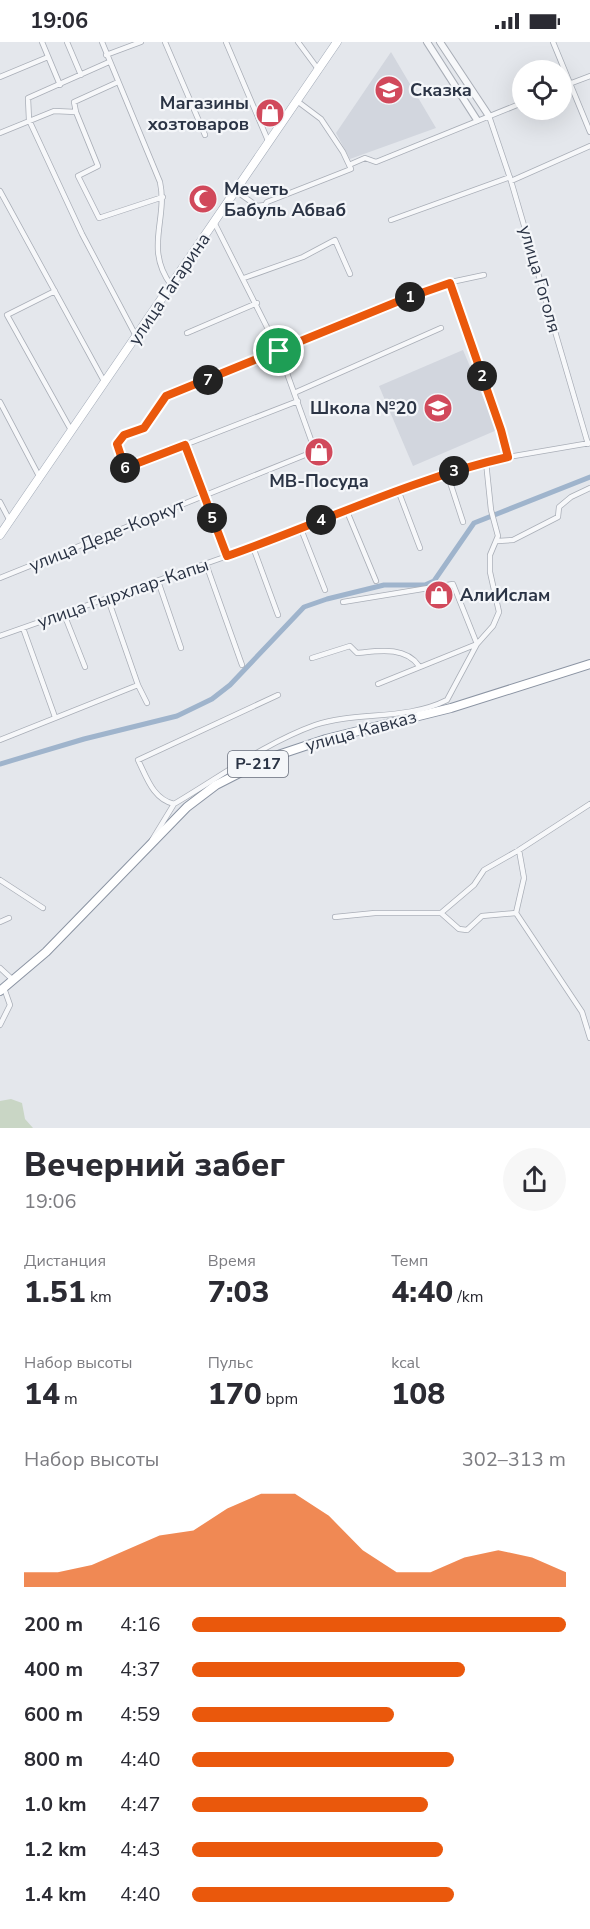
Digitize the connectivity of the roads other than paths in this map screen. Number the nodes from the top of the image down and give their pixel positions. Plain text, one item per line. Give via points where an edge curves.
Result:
1 (42, 42) edge
2 (67, 42) edge
3 (102, 42) edge
4 (141, 42) edge
5 (165, 42) edge
6 (226, 42) edge
7 (298, 42) edge
8 (338, 42) edge
9 (427, 42) edge
10 (440, 42) edge
11 (554, 42) edge
12 (106, 55) junction
13 (48, 57) junction
14 (561, 60) edge
15 (109, 62) junction
16 (318, 69) junction
17 (81, 75) junction
18 (590, 76) edge
19 (0, 77) edge
20 (118, 82) junction
21 (572, 83) edge
22 (60, 85) junction
23 (572, 86) edge
24 (297, 101) junction
25 (512, 107) edge
26 (76, 112) junction
27 (489, 116) junction
28 (29, 120) junction
29 (477, 120) junction
30 (590, 132) edge
31 (0, 133) edge
32 (205, 135) dead end
33 (268, 143) junction
34 (590, 146) edge
35 (350, 167) junction
36 (511, 179) junction
37 (0, 191) edge
38 (236, 191) junction
39 (163, 197) junction
40 (391, 220) dead end
41 (214, 222) junction
42 (350, 274) dead end
43 (484, 275) dead end
44 (244, 278) junction
45 (450, 283) junction
46 (171, 285) junction
47 (55, 291) junction
48 (257, 303) junction
49 (441, 328) dead end
50 (187, 333) dead end
51 (136, 337) junction
52 (279, 351) junction
53 (105, 383) junction
54 (294, 393) junction
55 (298, 401) junction
56 (0, 402) edge
57 (71, 431) junction
58 (589, 444) edge
59 (185, 445) junction
60 (508, 457) junction
61 (486, 462) junction
62 (447, 473) junction
63 (39, 477) junction
64 (590, 488) edge
65 (398, 490) junction
66 (204, 496) junction
67 (0, 502) edge
68 (346, 509) junction
69 (10, 521) junction
70 (463, 522) dead end
71 (301, 529) junction
72 (0, 535) edge
73 (498, 541) junction
74 (253, 547) junction
75 (420, 549) dead end
76 (227, 556) junction
77 (206, 564) junction
78 (0, 578) edge
79 (158, 581) junction
80 (376, 581) dead end
81 (325, 590) dead end
82 (108, 599) junction
83 (343, 602) dead end
84 (64, 614) junction
85 (278, 615) dead end
86 (23, 628) junction
87 (0, 636) edge
88 (477, 644) junction
89 (181, 648) dead end
90 (312, 658) dead end
91 (590, 664) edge
92 (243, 665) dead end
93 (419, 666) junction
94 (85, 667) dead end
95 (378, 684) dead end
96 (138, 685) junction
97 (451, 694) junction
98 (278, 695) dead end
99 (147, 703) dead end
100 (451, 708) junction
101 (55, 717) junction
102 (0, 740) edge
103 (174, 804) junction
104 (590, 804) edge
105 (148, 849) junction
106 (519, 850) junction
107 (0, 880) edge
108 (43, 908) dead end
109 (516, 913) junction
110 (441, 914) junction
111 (335, 916) dead end
112 (9, 918) dead end
113 (0, 922) edge
114 (0, 968) edge
115 (14, 981) junction
116 (2, 990) edge
117 (0, 1025) edge
118 (590, 1038) edge

1 - 13 street
2 - 17 street
3 - 12 street
4 - 12 street
5 - 32 street
6 - 33 street
7 - 16 street
8 - 16 main road, улица Гагарина
9 - 29 street
10 - 27 street
11 - 14 street
12 - 15 street
13 - 19 street
13 - 22 street
15 - 17 street
15 - 20 street
16 - 24 main road, улица Гагарина
17 - 22 street
18 - 21 street
20 - 26 street via 74,102
20 - 39 street
22 - 28 street via 28,98
23 - 30 street
24 - 33 main road, улица Гагарина
24 - 35 street via 321,118
25 - 27 street
26 - 28 street via 54,111
26 - 39 street via 98,166 78,176 99,218
27 - 29 street
27 - 36 street, улица Гоголя
28 - 31 street
28 - 51 street
29 - 35 street via 376,162 365,158
33 - 38 main road, улица Гагарина
34 - 36 street
35 - 38 street via 265,205 257,206
36 - 40 street
36 - 58 street, улица Гоголя
37 - 47 street
38 - 41 main road, улица Гагарина
39 - 46 street via 158,256 159,267
41 - 44 street
41 - 46 main road, улица Гагарина
42 - 44 street via 335,240 303,257
43 - 45 street
44 - 48 street
45 - 52 street
45 - 60 street
46 - 51 main road, улица Гагарина
47 - 53 street
47 - 57 street via 7,315
48 - 50 street
48 - 52 street
49 - 54 street
51 - 53 main road, улица Гагарина
52 - 54 street
52 - 59 street via 166,396 144,428 124,435 117,444 125,468
53 - 57 main road, улица Гагарина
54 - 55 street
55 - 59 street
55 - 66 street, улица Деде-Коркут via 315,451
56 - 63 street
57 - 63 main road, улица Гагарина
58 - 60 street, улица Гырхлар-Капы
59 - 66 street
60 - 61 street, улица Гырхлар-Капы
61 - 62 street, улица Гырхлар-Капы
61 - 73 street
62 - 65 street, улица Гырхлар-Капы
62 - 70 street
63 - 69 main road, улица Гагарина
64 - 73 street via 559,507 558,517 513,540
65 - 68 street, улица Гырхлар-Капы
65 - 75 street
66 - 76 street
66 - 78 street, улица Деде-Коркут
67 - 69 street
68 - 71 street, улица Гырхлар-Капы
68 - 80 street
69 - 72 main road, улица Гагарина
71 - 74 street, улица Гырхлар-Капы
71 - 81 street
73 - 88 street via 489,562 499,612 494,626
74 - 76 street, улица Гырхлар-Капы
74 - 85 street
76 - 77 street, улица Гырхлар-Капы
77 - 79 street, улица Гырхлар-Капы
77 - 92 street
79 - 82 street, улица Гырхлар-Капы
79 - 89 street
82 - 84 street, улица Гырхлар-Капы
82 - 96 street
83 - 88 street via 453,584
84 - 86 street, улица Гырхлар-Капы
84 - 94 street
86 - 87 street, улица Гырхлар-Капы
86 - 101 street
88 - 93 street
88 - 97 street
90 - 93 street via 350,646 357,653 400,652
91 - 100 highway, улица Кавказ / Р-217
93 - 95 street
96 - 99 street
96 - 101 street
97 - 100 street
97 - 103 street via 443,702 391,716 317,725 282,740
98 - 103 street via 138,760 154,792
100 - 105 highway, улица Кавказ / Р-217 via 326,739 269,758 216,786 187,807
101 - 102 street
103 - 105 street
104 - 106 street
105 - 115 highway, улица Кавказ / Р-217
106 - 109 street via 524,878
106 - 110 street via 484,870 474,885
107 - 108 street
109 - 110 street via 482,916 467,930 459,929
109 - 118 street via 582,1012
110 - 111 street
112 - 113 street
114 - 115 street
115 - 116 highway, улица Кавказ / Р-217
116 - 117 street via 10,1005

